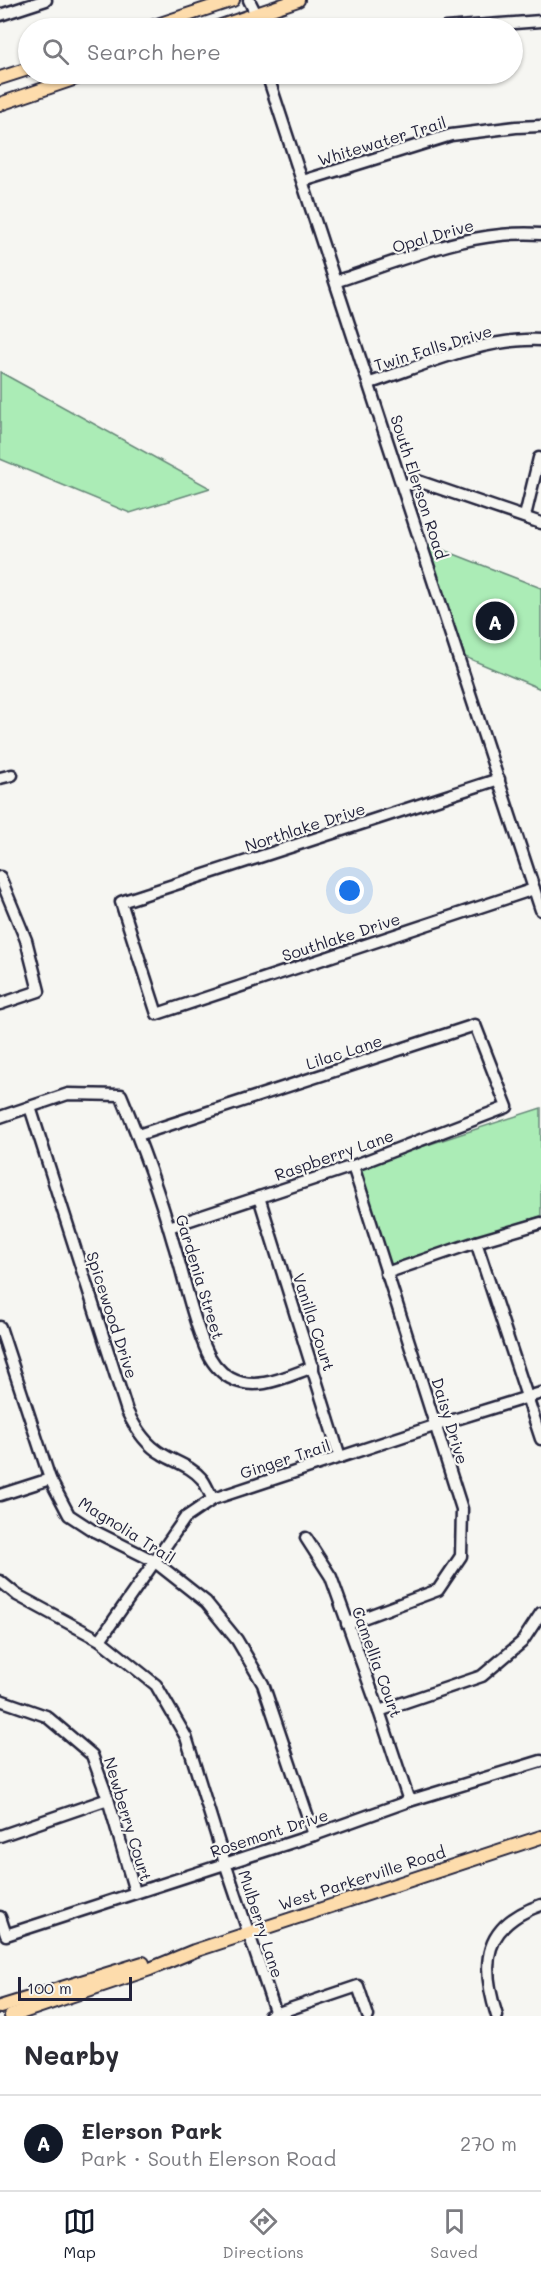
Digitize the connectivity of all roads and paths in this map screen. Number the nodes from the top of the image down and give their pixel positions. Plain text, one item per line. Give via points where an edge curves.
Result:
1 (46, 0) edge
2 (233, 0) edge
3 (249, 0) edge
4 (258, 0) edge
5 (298, 0) edge
6 (256, 14) junction
7 (0, 15) edge
8 (178, 18) edge
9 (244, 18) edge
10 (257, 18) edge
11 (541, 21) edge
12 (523, 22) edge
13 (18, 72) edge
14 (0, 78) edge
15 (59, 84) edge
16 (271, 84) edge
17 (0, 104) edge
18 (541, 126) edge
19 (303, 181) junction
20 (541, 234) edge
21 (337, 281) junction
22 (541, 340) edge
23 (370, 383) junction
24 (539, 458) dead end
25 (403, 486) junction
26 (525, 516) junction
27 (541, 523) edge
28 (12, 775) dead end
29 (0, 778) edge
30 (499, 779) junction
31 (0, 877) edge
32 (2, 889) edge
33 (534, 889) junction
34 (541, 910) edge
35 (0, 1004) edge
36 (158, 1014) joint
37 (30, 1107) junction
38 (507, 1107) joint
39 (0, 1117) edge
40 (138, 1135) junction
41 (353, 1166) junction
42 (259, 1197) junction
43 (541, 1223) edge
44 (169, 1227) junction
45 (476, 1242) junction
46 (386, 1272) junction
47 (0, 1327) edge
48 (313, 1367) junction
49 (541, 1393) edge
50 (527, 1397) junction
51 (437, 1425) junction
52 (541, 1439) edge
53 (340, 1457) junction
54 (50, 1479) junction
55 (0, 1495) edge
56 (213, 1499) junction
57 (306, 1538) dead end
58 (154, 1561) junction
59 (0, 1581) edge
60 (541, 1613) edge
61 (347, 1624) junction
62 (100, 1640) junction
63 (0, 1700) edge
64 (379, 1711) junction
65 (541, 1761) edge
66 (108, 1799) junction
67 (409, 1801) junction
68 (314, 1835) junction
69 (0, 1836) edge
70 (541, 1837) edge
71 (225, 1863) junction
72 (135, 1893) junction
73 (541, 1905) edge
74 (0, 1917) edge
75 (248, 1933) junction
76 (194, 1951) junction
77 (0, 2007) edge
78 (272, 2015) edge
79 (10, 2016) edge
80 (368, 2016) edge
81 (497, 2016) edge

1 - 7 street
2 - 8 main road
3 - 6 street
4 - 6 street
5 - 6 main road
6 - 9 main road
6 - 10 street
11 - 12 street
13 - 14 main road
15 - 17 main road
16 - 19 street, South Elerson Road
18 - 19 street, Whitewater Trail via 452,135
19 - 21 street, South Elerson Road
20 - 21 street, Opal Drive via 518,232 468,240
21 - 23 street, South Elerson Road
22 - 23 street, Twin Falls Drive via 503,342 475,349
23 - 25 street, South Elerson Road
24 - 26 street
25 - 26 street via 418,481
25 - 30 street, South Elerson Road
26 - 27 street
28 - 29 street
30 - 33 street, South Elerson Road
30 - 36 street, Northlake Drive via 121,902
31 - 32 street
32 - 35 street via 26,940 39,991
33 - 34 street, South Elerson Road
33 - 36 street, Southlake Drive
37 - 39 street
37 - 40 street, Gardenia Street via 68,1094 122,1095
37 - 56 street, Spicewood Drive via 133,1424 161,1454 189,1467 202,1479
38 - 40 street, Lilac Lane via 476,1024
38 - 41 street, Raspberry Lane
40 - 44 street, Gardenia Street
41 - 42 street, Raspberry Lane
41 - 46 street, Daisy Drive
42 - 44 street, Raspberry Lane
42 - 48 street, Vanilla Court
43 - 45 street
44 - 48 street, Gardenia Street via 204,1346 214,1365 229,1377 254,1384
45 - 46 street
45 - 50 street
46 - 51 street, Daisy Drive
47 - 54 street, Magnolia Trail
48 - 53 street, Vanilla Court
49 - 50 street, Ginger Trail
50 - 51 street, Ginger Trail
50 - 52 street
51 - 53 street, Ginger Trail
51 - 61 street, Daisy Drive via 462,1509 461,1556 438,1590
53 - 56 street, Ginger Trail
54 - 55 street
54 - 58 street, Magnolia Trail via 69,1515
56 - 58 street, Ginger Trail via 185,1518
57 - 61 street, Camellia Court via 331,1577
58 - 62 street, Ginger Trail
58 - 68 street, Magnolia Trail via 207,1602 243,1649 263,1684
59 - 62 street, Mulberry Lane via 16,1595
60 - 64 street via 522,1642 482,1676
61 - 64 street, Camellia Court
62 - 71 street, Mulberry Lane via 156,1685 186,1737
63 - 66 street, Newberry Court via 46,1716 92,1755
64 - 67 street, Camellia Court
65 - 67 street, Rosemont Drive
66 - 69 street
66 - 72 street, Newberry Court
67 - 68 street, Rosemont Drive
68 - 71 street, Rosemont Drive
70 - 75 main road, West Parkerville Road
71 - 72 street, Rosemont Drive
71 - 75 street, Mulberry Lane
72 - 74 street, Rosemont Drive via 6,1935
73 - 81 street via 509,1920 489,1953 487,1972
75 - 76 main road, West Parkerville Road
75 - 78 street, Mulberry Lane
76 - 77 main road, West Parkerville Road
76 - 79 main road, West Parkerville Road
78 - 80 street via 358,1986

